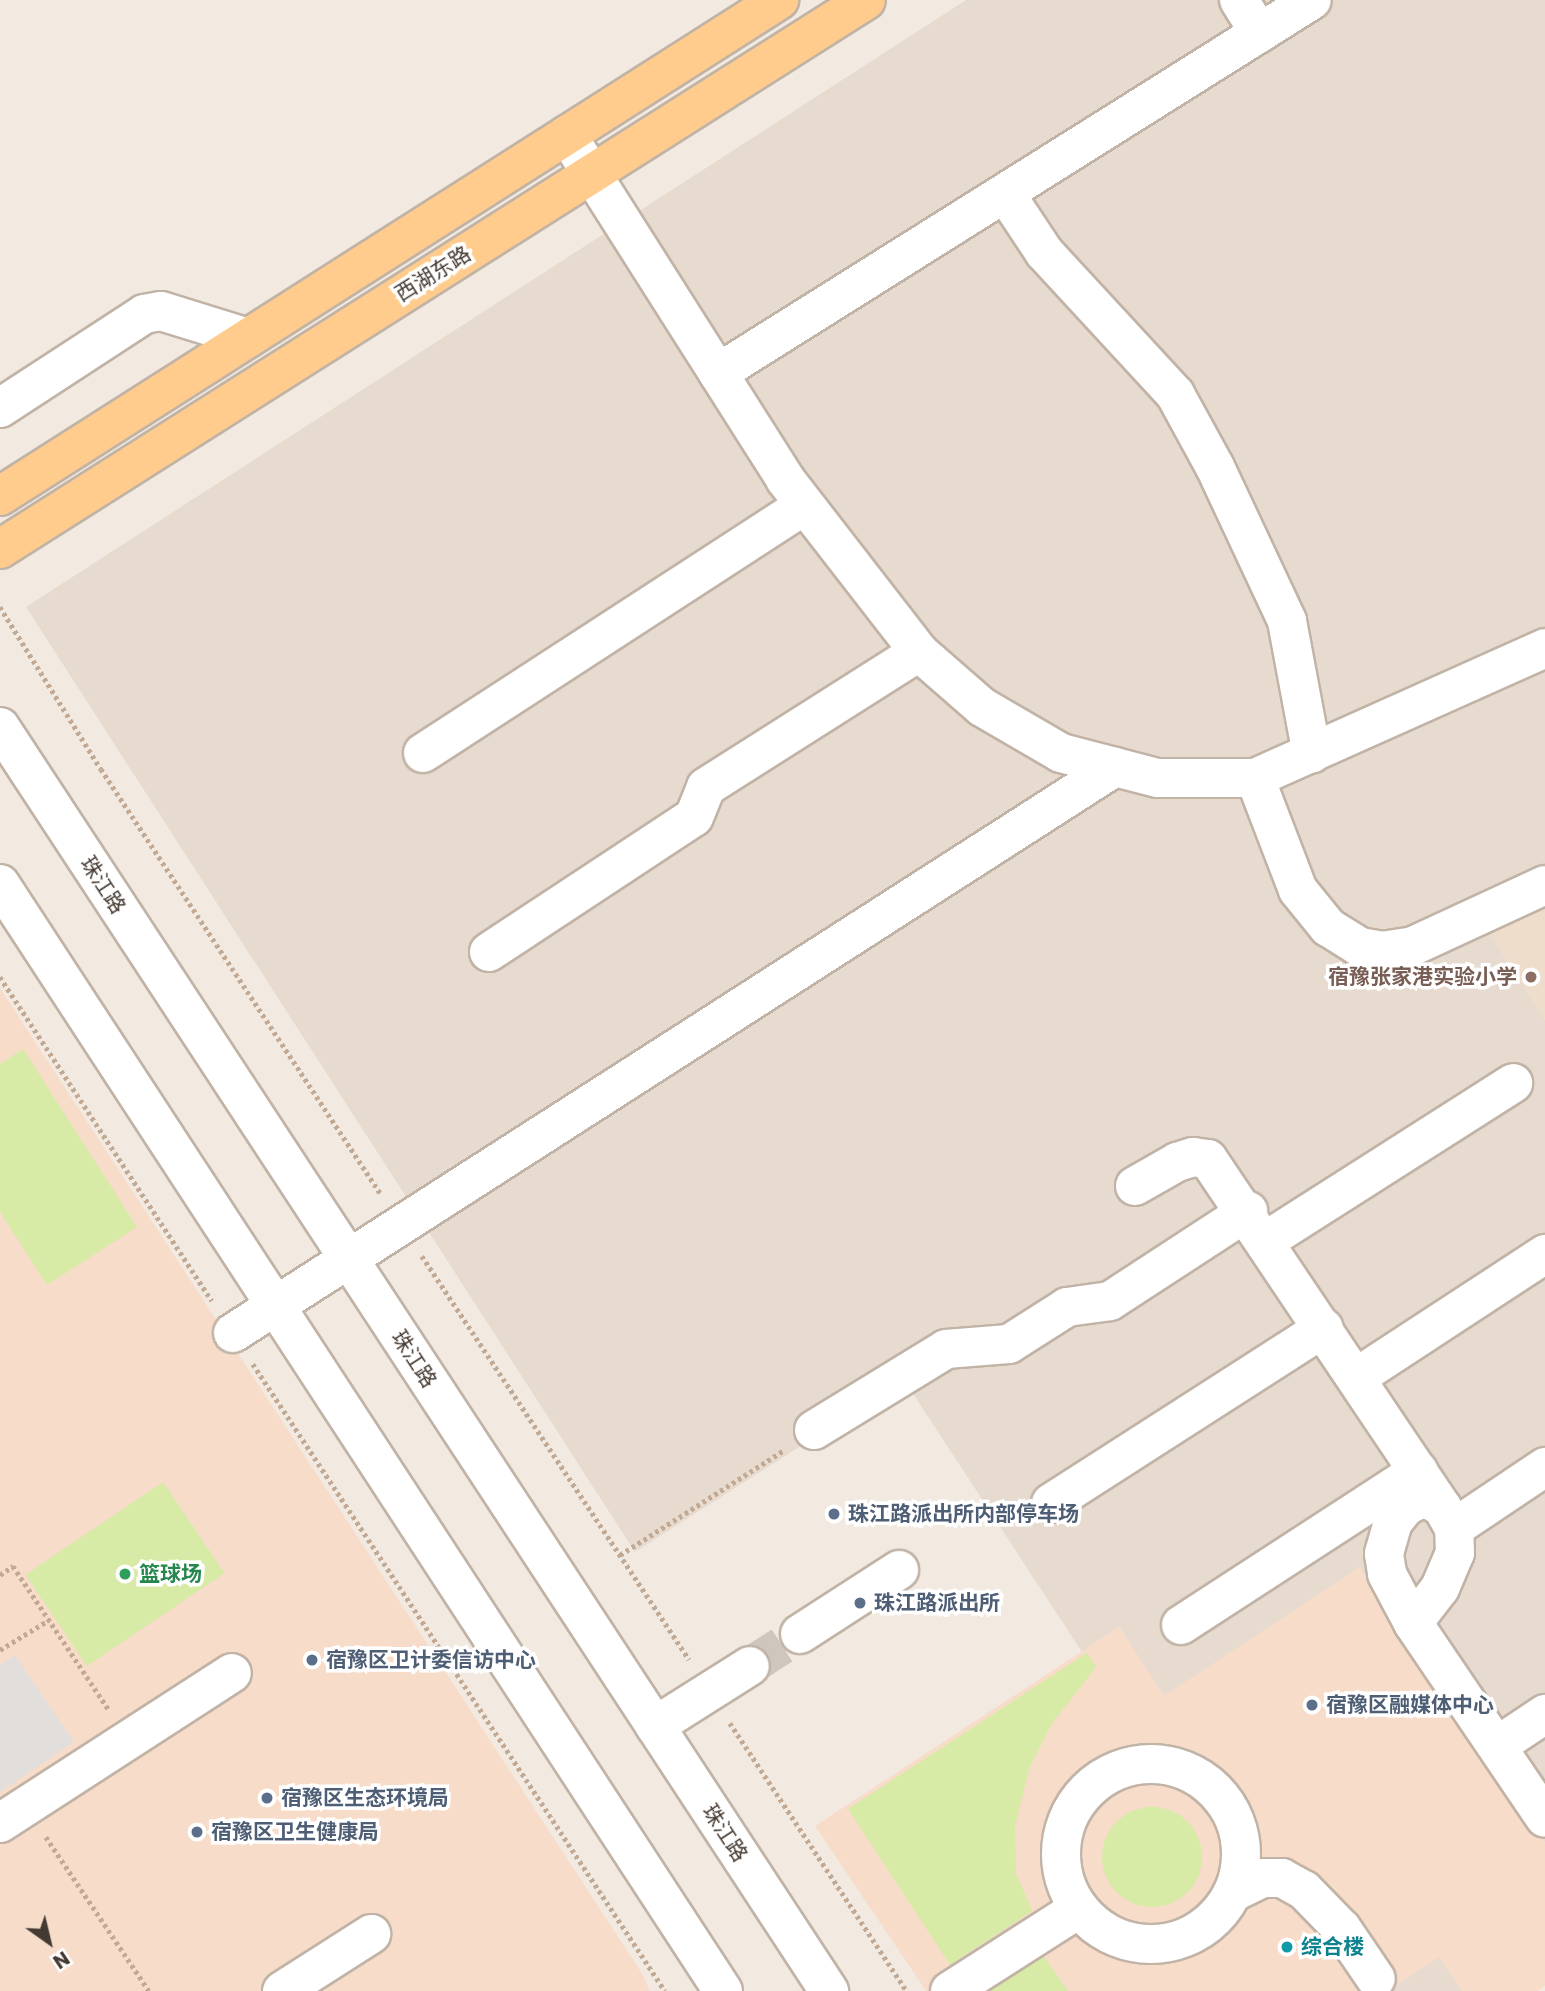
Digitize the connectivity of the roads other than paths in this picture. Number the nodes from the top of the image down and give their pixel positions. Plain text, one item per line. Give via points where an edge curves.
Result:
1 (779, 0) edge
2 (866, 0) edge
3 (1239, 0) edge
4 (1296, 4) edge
5 (1260, 33) junction
6 (567, 135) junction
7 (591, 174) junction
8 (1005, 193) junction
9 (248, 338) junction
10 (718, 373) junction
11 (0, 408) edge
12 (0, 496) edge
13 (805, 505) junction
14 (0, 549) edge
15 (1545, 648) edge
16 (919, 652) junction
17 (0, 727) edge
18 (422, 753) dead end
19 (1312, 754) junction
20 (1115, 766) junction
21 (1255, 778) junction
22 (0, 884) edge
23 (1545, 885) edge
24 (489, 952) dead end
25 (1513, 1083) dead end
26 (1135, 1186) dead end
27 (1257, 1226) junction
28 (1545, 1254) edge
29 (348, 1258) junction
30 (275, 1304) junction
31 (1324, 1328) junction
32 (233, 1332) road end
33 (1357, 1377) junction
34 (814, 1430) road end
35 (1545, 1466) edge
36 (1418, 1471) junction
37 (1051, 1503) dead end
38 (1448, 1518) junction
39 (899, 1570) dead end
40 (1413, 1623) junction
41 (1181, 1625) dead end
42 (800, 1634) tunnel mouth
43 (750, 1665) tunnel mouth
44 (232, 1673) dead end
45 (1545, 1714) edge
46 (655, 1726) junction
47 (1497, 1746) junction
48 (13, 1815) edge
49 (1545, 1818) edge
50 (648, 1876) junction
51 (1234, 1892) junction
52 (1078, 1909) junction
53 (371, 1934) dead end
54 (1376, 1979) dead end
55 (282, 1991) edge
56 (691, 1991) edge
57 (723, 1991) edge
58 (828, 1991) edge
59 (950, 1991) edge

1 - 6 main road
2 - 7 main road, 西湖东路
3 - 5 street
4 - 5 street
5 - 8 street
6 - 7 street
6 - 9 main road
7 - 10 street
7 - 14 main road, 西湖东路
8 - 10 street
8 - 19 street via 1044,252 1175,394 1287,621
9 - 11 street via 161,311 144,314
9 - 12 main road
10 - 13 street
13 - 16 street
13 - 18 street
15 - 19 street
16 - 20 street via 993,714 1061,753
16 - 24 street via 706,787 694,817
17 - 29 street, 珠江路
19 - 21 street
20 - 21 street via 1158,778
20 - 29 street
21 - 23 street via 1298,890 1328,926 1360,947 1382,951 1413,946
22 - 30 street
25 - 27 street
26 - 27 street via 1177,1162 1208,1159
27 - 31 street
27 - 34 street via 1110,1301 1067,1307 1009,1344 946,1349
28 - 33 street
29 - 30 street
29 - 46 street, 珠江路
30 - 32 street
30 - 50 street
31 - 33 street
31 - 37 street
33 - 36 street
35 - 38 street
36 - 38 street
36 - 41 street
38 - 40 street via 1454,1553 1440,1588
38 - 40 street via 1424,1497 1406,1506 1393,1522 1384,1554 1395,1592
39 - 42 street
40 - 47 street
43 - 46 street
44 - 48 street
45 - 47 street
46 - 58 street, 珠江路
47 - 49 street
50 - 56 street
50 - 57 street
51 - 52 street via 1220,1914 1199,1932 1174,1942 1148,1945 1121,1941 1097,1928
51 - 52 street via 1242,1863 1241,1834 1229,1807 1211,1785 1186,1770 1166,1765 1127,1766 1093,1785 1065,1825 1060,1854 1065,1883
51 - 54 street via 1263,1878 1282,1878 1304,1890 1342,1929
52 - 59 street
53 - 55 street

